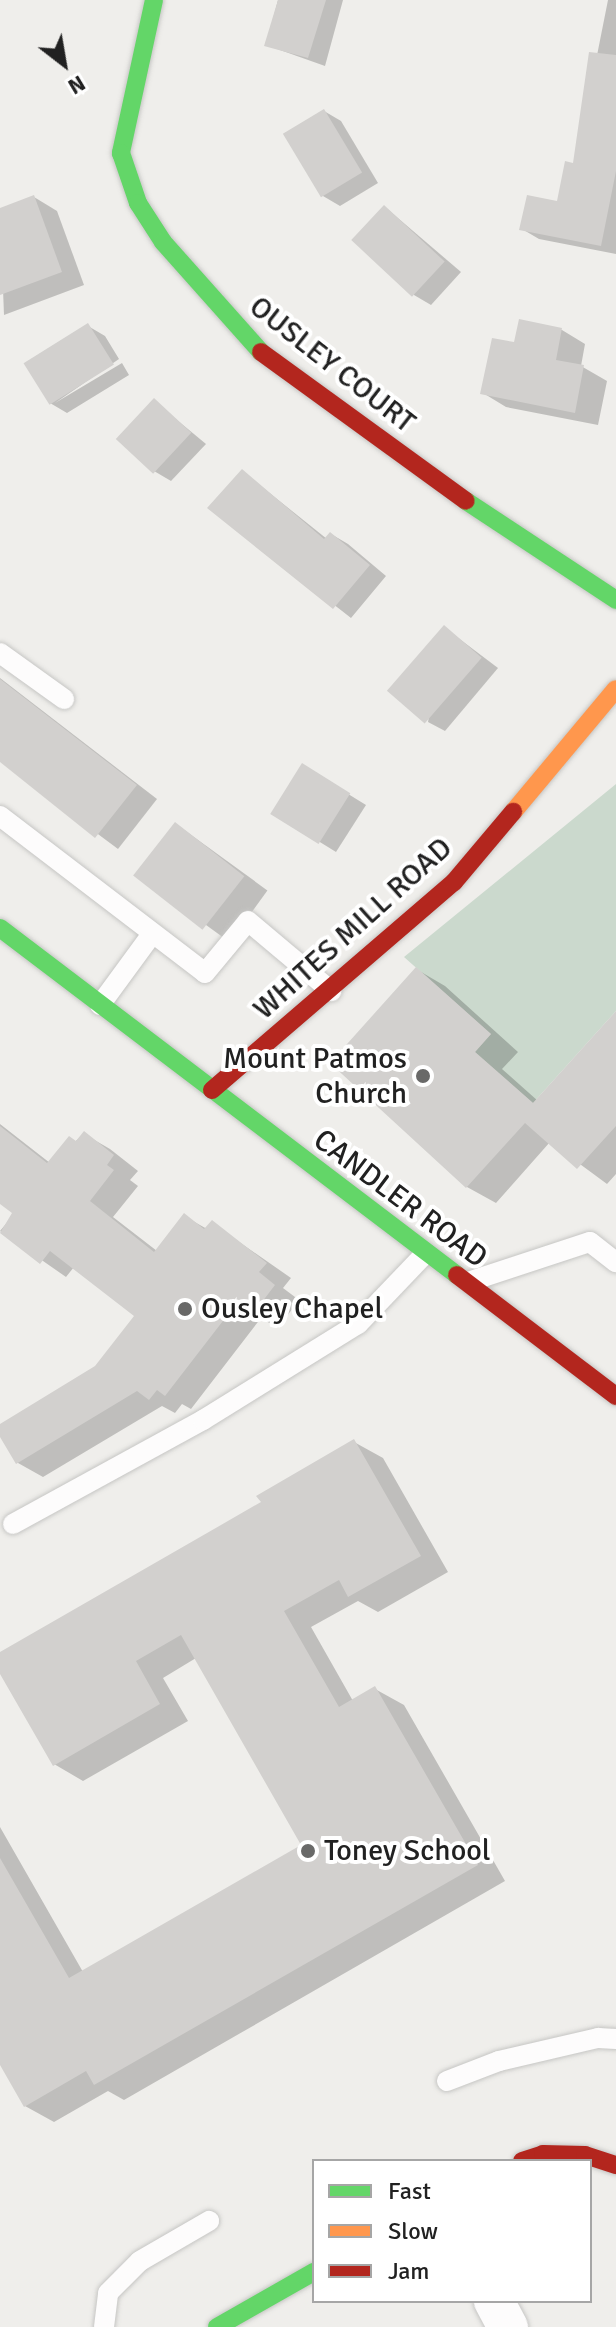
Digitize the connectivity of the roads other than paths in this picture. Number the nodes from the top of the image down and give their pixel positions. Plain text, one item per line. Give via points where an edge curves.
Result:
1 (154, 0) edge
2 (616, 600) edge
3 (0, 653) edge
4 (616, 689) edge
5 (64, 699) dead end
6 (0, 816) edge
7 (1, 930) edge
8 (152, 934) junction
9 (331, 991) junction
10 (100, 1005) junction
11 (212, 1090) junction
12 (425, 1254) junction
13 (616, 1262) edge
14 (464, 1284) junction
15 (616, 1396) edge
16 (13, 1524) dead end
17 (616, 2039) edge
18 (447, 2081) dead end
19 (528, 2159) edge
20 (616, 2165) edge
21 (209, 2221) dead end
22 (312, 2273) edge
23 (495, 2303) edge
24 (104, 2327) edge
25 (217, 2327) edge
26 (508, 2327) edge

1 - 2 street, OUSLEY COURT via 121,153 138,203 163,242 209,300 261,352 439,483
3 - 5 lane
4 - 9 street, WHITES MILL ROAD via 454,882
6 - 8 lane
7 - 10 street, CANDLER ROAD
8 - 9 lane via 205,973 248,921
8 - 10 lane
9 - 11 street, WHITES MILL ROAD
10 - 11 street, CANDLER ROAD
11 - 12 street, CANDLER ROAD
12 - 14 street, CANDLER ROAD
12 - 16 lane via 358,1324 203,1420
13 - 14 lane via 590,1242
14 - 15 street, CANDLER ROAD
17 - 18 lane via 499,2061
19 - 20 street via 585,2155
21 - 24 lane via 140,2261 108,2293
22 - 25 street
23 - 26 street

